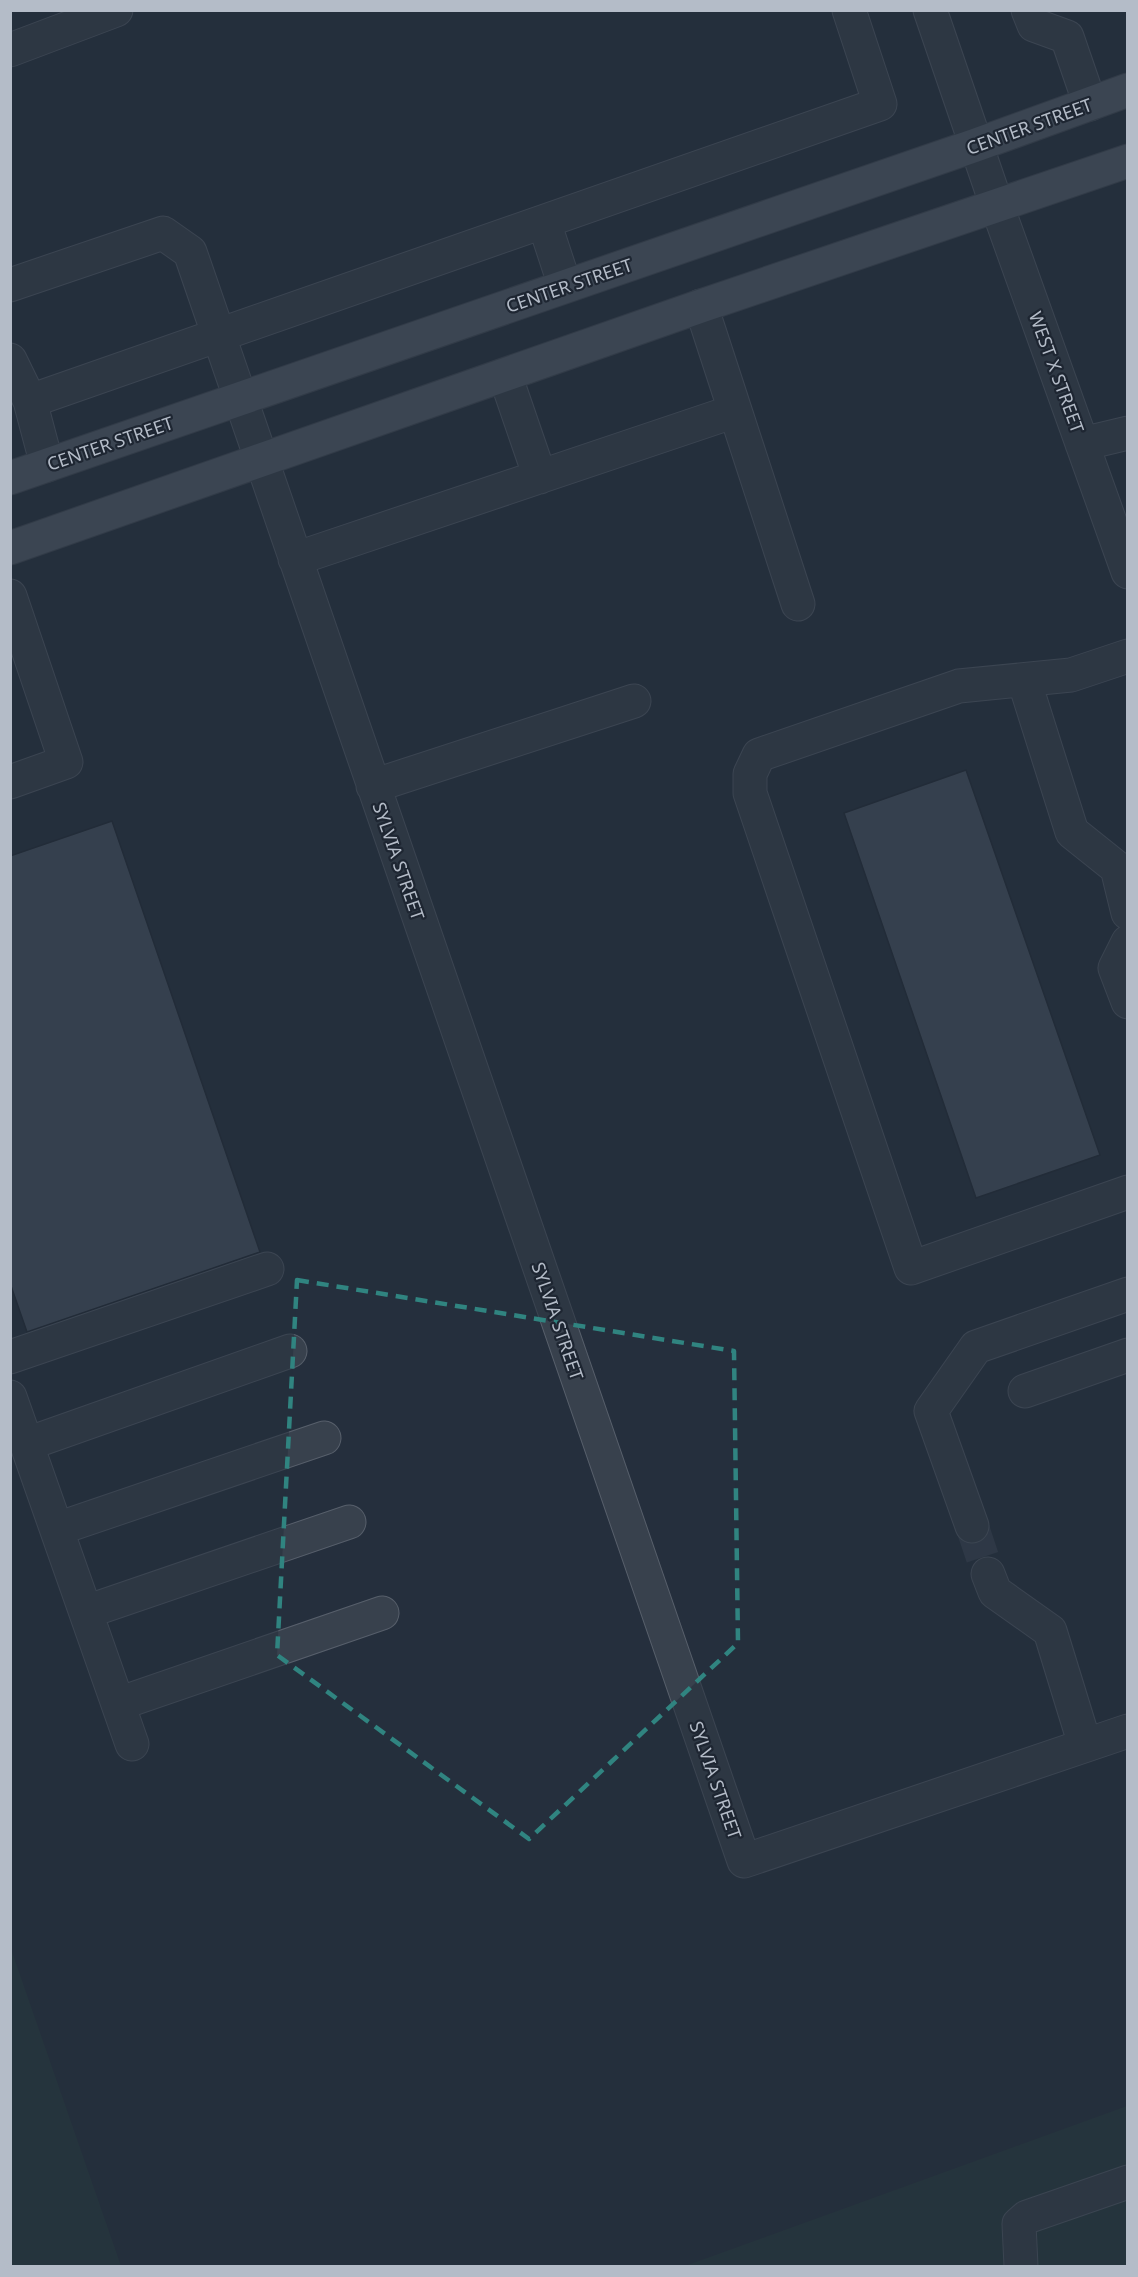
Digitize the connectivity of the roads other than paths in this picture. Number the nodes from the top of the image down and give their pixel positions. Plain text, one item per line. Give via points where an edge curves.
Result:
1 (116, 10) edge
2 (849, 10) edge
3 (930, 10) edge
4 (1028, 10) edge
5 (10, 50) edge
6 (1128, 90) edge
7 (1090, 104) junction
8 (981, 159) junction
9 (1125, 166) edge
10 (997, 206) junction
11 (544, 222) junction
12 (10, 285) edge
13 (565, 286) junction
14 (701, 306) junction
15 (220, 335) junction
16 (10, 360) edge
17 (505, 375) junction
18 (239, 398) junction
19 (30, 400) junction
20 (735, 411) junction
21 (1128, 433) edge
22 (1082, 444) junction
23 (261, 460) junction
24 (47, 465) junction
25 (540, 477) junction
26 (10, 478) edge
27 (10, 548) edge
28 (295, 559) junction
29 (1128, 572) edge
30 (10, 596) edge
31 (798, 604) dead end
32 (1128, 657) edge
33 (1024, 680) junction
34 (634, 701) dead end
35 (10, 782) edge
36 (373, 786) junction
37 (1128, 913) edge
38 (1128, 942) edge
39 (1128, 1002) edge
40 (1128, 1192) edge
41 (267, 1269) dead end
42 (1128, 1294) edge
43 (290, 1351) dead end
44 (1128, 1355) edge
45 (10, 1357) edge
46 (1025, 1390) dead end
47 (10, 1396) edge
48 (324, 1438) dead end
49 (27, 1444) junction
50 (350, 1521) dead end
51 (972, 1526) tunnel mouth
52 (57, 1529) junction
53 (988, 1574) tunnel mouth
54 (86, 1612) junction
55 (382, 1613) dead end
56 (118, 1704) junction
57 (1128, 1731) edge
58 (132, 1744) dead end
59 (1085, 1745) junction
60 (1128, 2182) edge
61 (1021, 2266) edge

1 - 5 street
2 - 11 street via 880,104
3 - 8 street, WEST X STREET
4 - 7 street via 1034,25 1067,37
6 - 7 main road, CENTER STREET
7 - 8 main road, CENTER STREET
8 - 10 street, WEST X STREET
8 - 13 main road, CENTER STREET
9 - 10 main road
10 - 14 main road
10 - 22 street, WEST X STREET
11 - 13 street
11 - 15 street
12 - 15 street, SYLVIA STREET via 164,233 190,252
13 - 18 main road, CENTER STREET
14 - 17 main road
14 - 20 street
15 - 18 street, SYLVIA STREET
15 - 19 street
16 - 19 street
17 - 23 main road
17 - 25 street
18 - 23 street, SYLVIA STREET
18 - 24 main road, CENTER STREET
19 - 24 street
20 - 25 street
20 - 31 street
21 - 22 street
22 - 29 street, WEST X STREET
23 - 27 main road
23 - 28 street, SYLVIA STREET
24 - 26 main road, CENTER STREET
25 - 28 street
28 - 36 street, SYLVIA STREET
30 - 35 street via 66,762
32 - 33 street via 1071,675
33 - 37 street via 1072,832 1117,868
33 - 40 street via 959,686 759,755 750,774 750,793 911,1268
34 - 36 street
36 - 59 street, SYLVIA STREET via 744,1861
38 - 39 street via 1115,968
41 - 45 street
42 - 51 street via 976,1347 931,1411
43 - 49 street
44 - 46 street
47 - 49 street
48 - 52 street
49 - 52 street
50 - 54 street
52 - 54 street
53 - 59 street via 995,1592 1050,1631
54 - 56 street
55 - 56 street
56 - 58 street
57 - 59 street, SYLVIA STREET
60 - 61 street via 1027,2217 1019,2224

